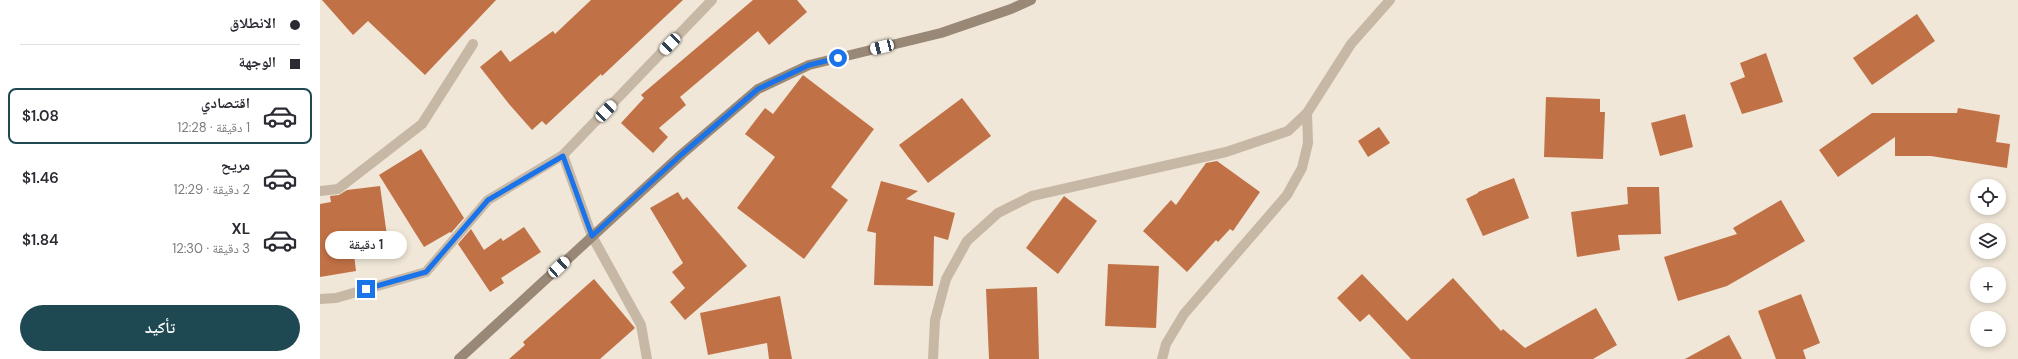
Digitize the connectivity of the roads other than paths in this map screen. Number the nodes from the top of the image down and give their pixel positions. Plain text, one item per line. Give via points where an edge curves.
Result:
1 (712, 0) edge
2 (1031, 0) edge
3 (1390, 0) edge
4 (473, 44) dead end
5 (1307, 113) junction
6 (563, 156) junction
7 (320, 191) edge
8 (592, 236) junction
9 (320, 299) edge
10 (459, 359) edge
11 (647, 359) edge
12 (933, 359) edge
13 (1162, 359) edge

1 - 6 street
2 - 8 main road via 941,33 809,65 758,89
3 - 5 street via 1351,44
4 - 7 street via 422,124 338,189
5 - 12 street via 1288,131 1240,147 1032,196 998,213 967,241 946,280 935,320
5 - 13 street via 1308,143 1302,168 1287,195 1184,314 1166,344
6 - 8 street
6 - 9 street via 488,200 426,272 336,298
8 - 10 main road
8 - 11 street via 641,325

